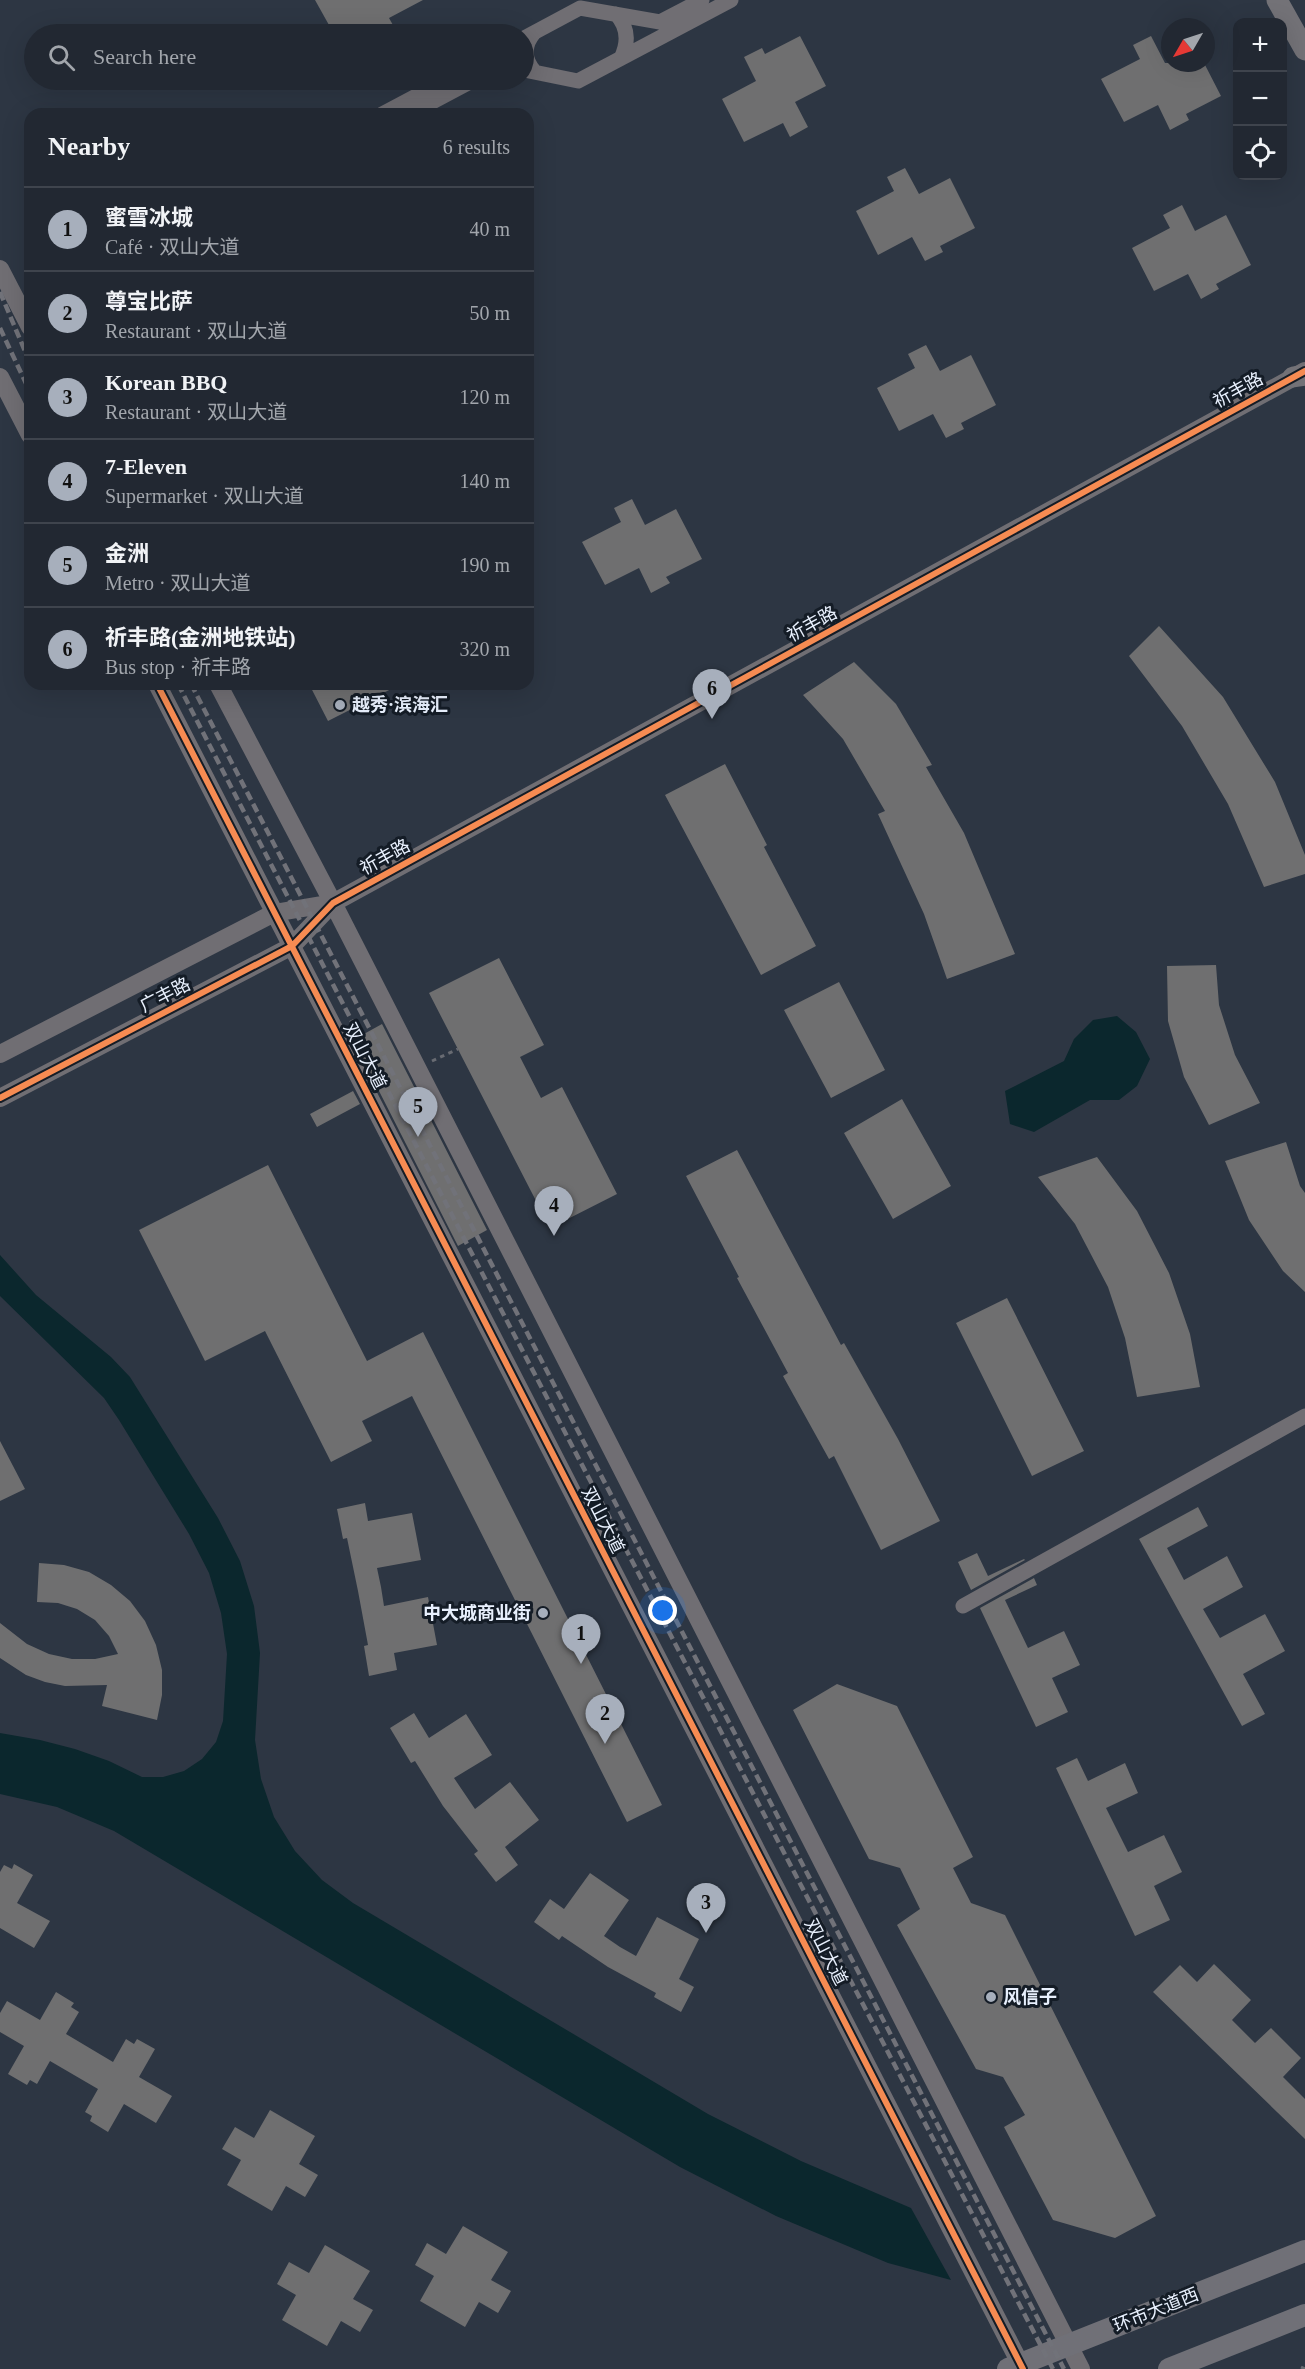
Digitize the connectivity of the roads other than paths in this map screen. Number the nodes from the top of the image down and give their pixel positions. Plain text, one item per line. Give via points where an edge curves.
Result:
1 (702, 0) edge
2 (731, 0) edge
3 (1277, 0) edge
4 (616, 14) junction
5 (534, 32) edge
6 (1305, 50) edge
7 (621, 58) junction
8 (534, 72) edge
9 (427, 90) edge
10 (455, 90) edge
11 (393, 108) edge
12 (421, 108) edge
13 (0, 269) edge
14 (24, 311) edge
15 (1301, 374) edge
16 (0, 377) edge
17 (24, 423) edge
18 (160, 690) edge
19 (221, 690) edge
20 (333, 903) junction
21 (274, 913) junction
22 (292, 946) junction
23 (0, 1054) edge
24 (0, 1098) edge
25 (1305, 1416) edge
26 (963, 1606) dead end
27 (1305, 2251) edge
28 (1305, 2315) edge
29 (1068, 2345) junction
30 (1017, 2367) edge
31 (1081, 2369) edge
32 (1169, 2369) edge

1 - 4 street via 660,22
2 - 7 street
3 - 6 main road
4 - 5 street via 580,8
4 - 7 street via 627,35
7 - 8 street via 578,81
9 - 11 street
10 - 12 street
13 - 14 street
15 - 20 street, 祈丰路
16 - 17 street
18 - 21 street, 双山大道
19 - 20 street, 双山大道
20 - 21 street, 广丰路
20 - 22 street, 广丰路
20 - 29 street, 双山大道
21 - 22 street, 双山大道
21 - 23 street, 广丰路
22 - 24 street, 广丰路
22 - 30 street, 双山大道
25 - 26 street
27 - 29 main road, 环市大道西
28 - 32 main road
29 - 30 main road, 环市大道西
29 - 31 street, 双山大道

